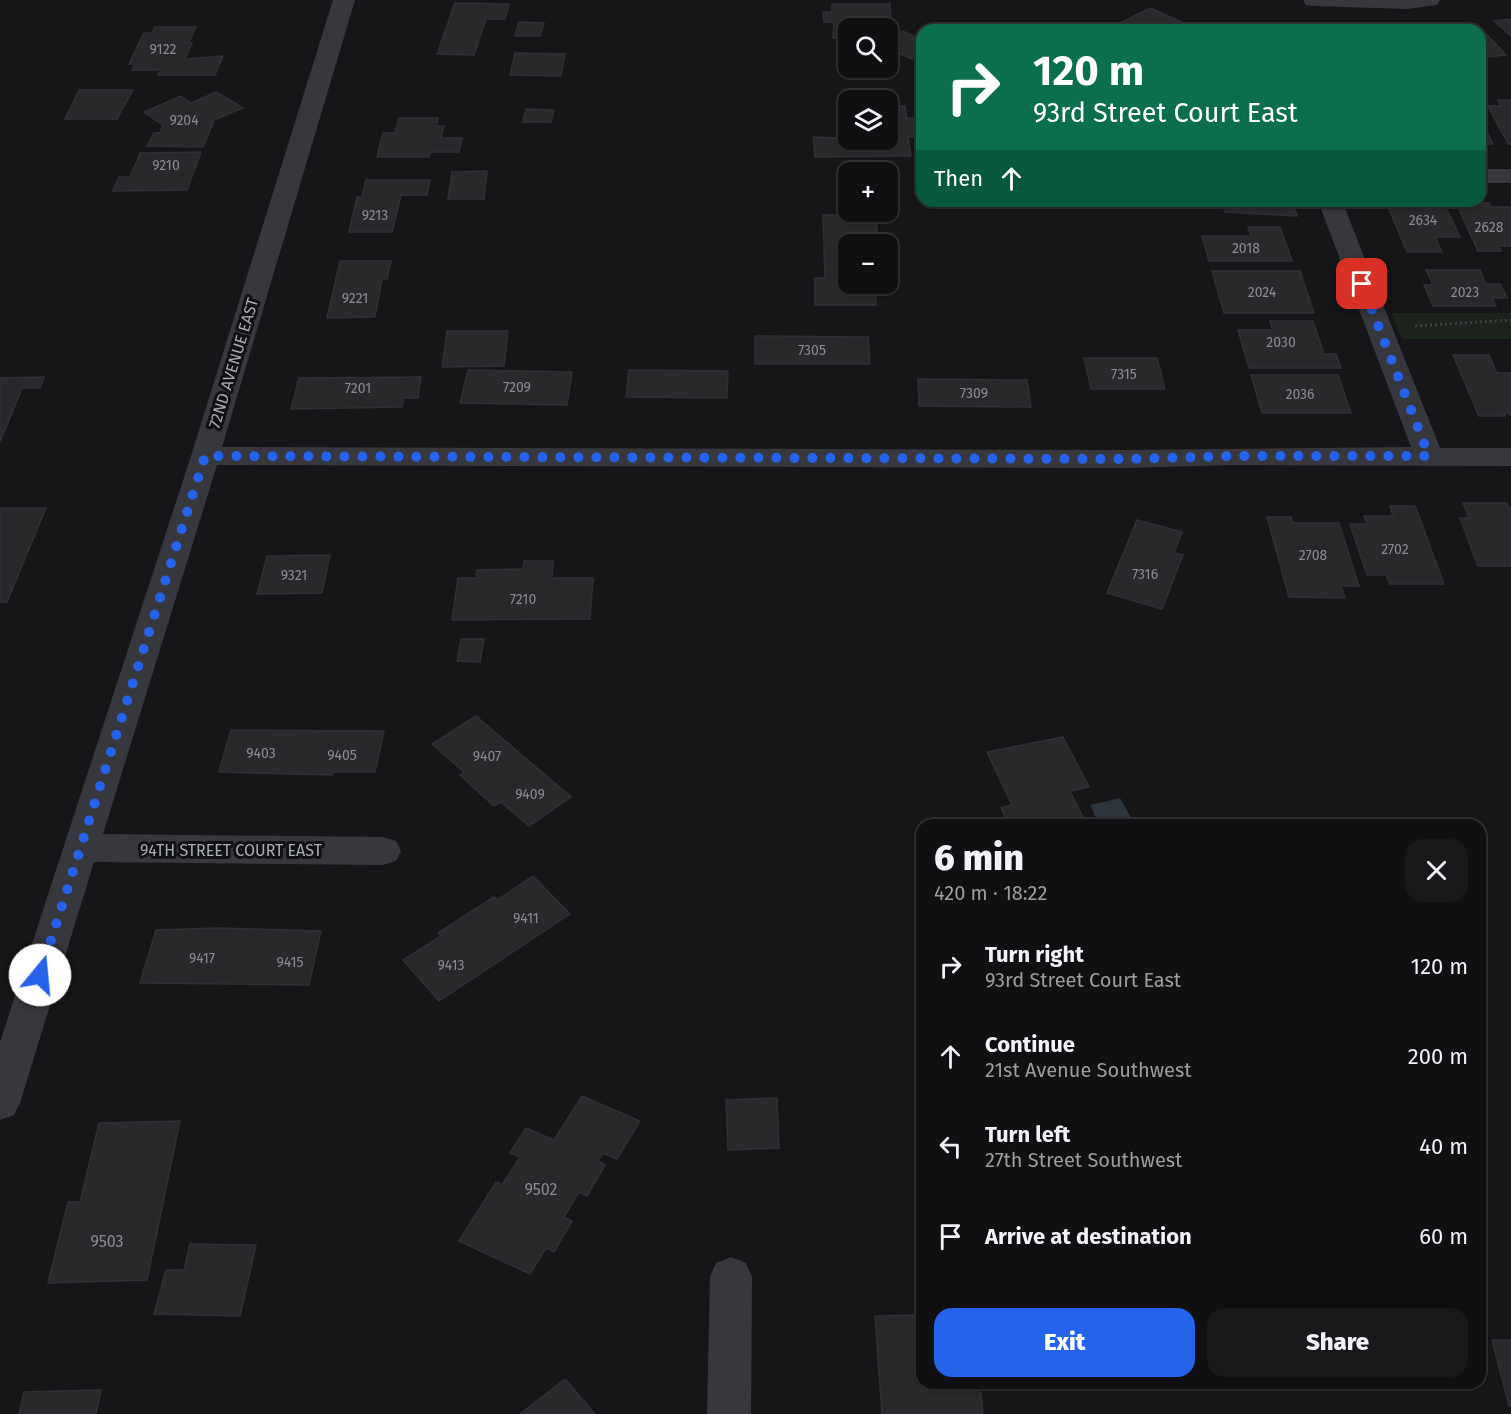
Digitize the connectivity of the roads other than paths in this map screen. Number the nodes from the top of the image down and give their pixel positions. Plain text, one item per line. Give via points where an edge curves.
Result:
1 (344, 0) edge
2 (1314, 0) edge
3 (1430, 0) edge
4 (1486, 176) edge
5 (1511, 176) edge
6 (1332, 207) edge
7 (205, 456) junction
8 (1429, 456) junction
9 (1511, 457) edge
10 (80, 848) junction
11 (383, 851) dead end
12 (0, 1103) edge
13 (731, 1277) dead end
14 (729, 1414) edge

1 - 7 street, 72ND AVENUE EAST
2 - 3 street
4 - 5 street
6 - 8 street
7 - 8 street
7 - 10 street, 72ND AVENUE EAST
8 - 9 street
10 - 11 street, 94TH STREET COURT EAST
10 - 12 street, 72ND AVENUE EAST
13 - 14 street

